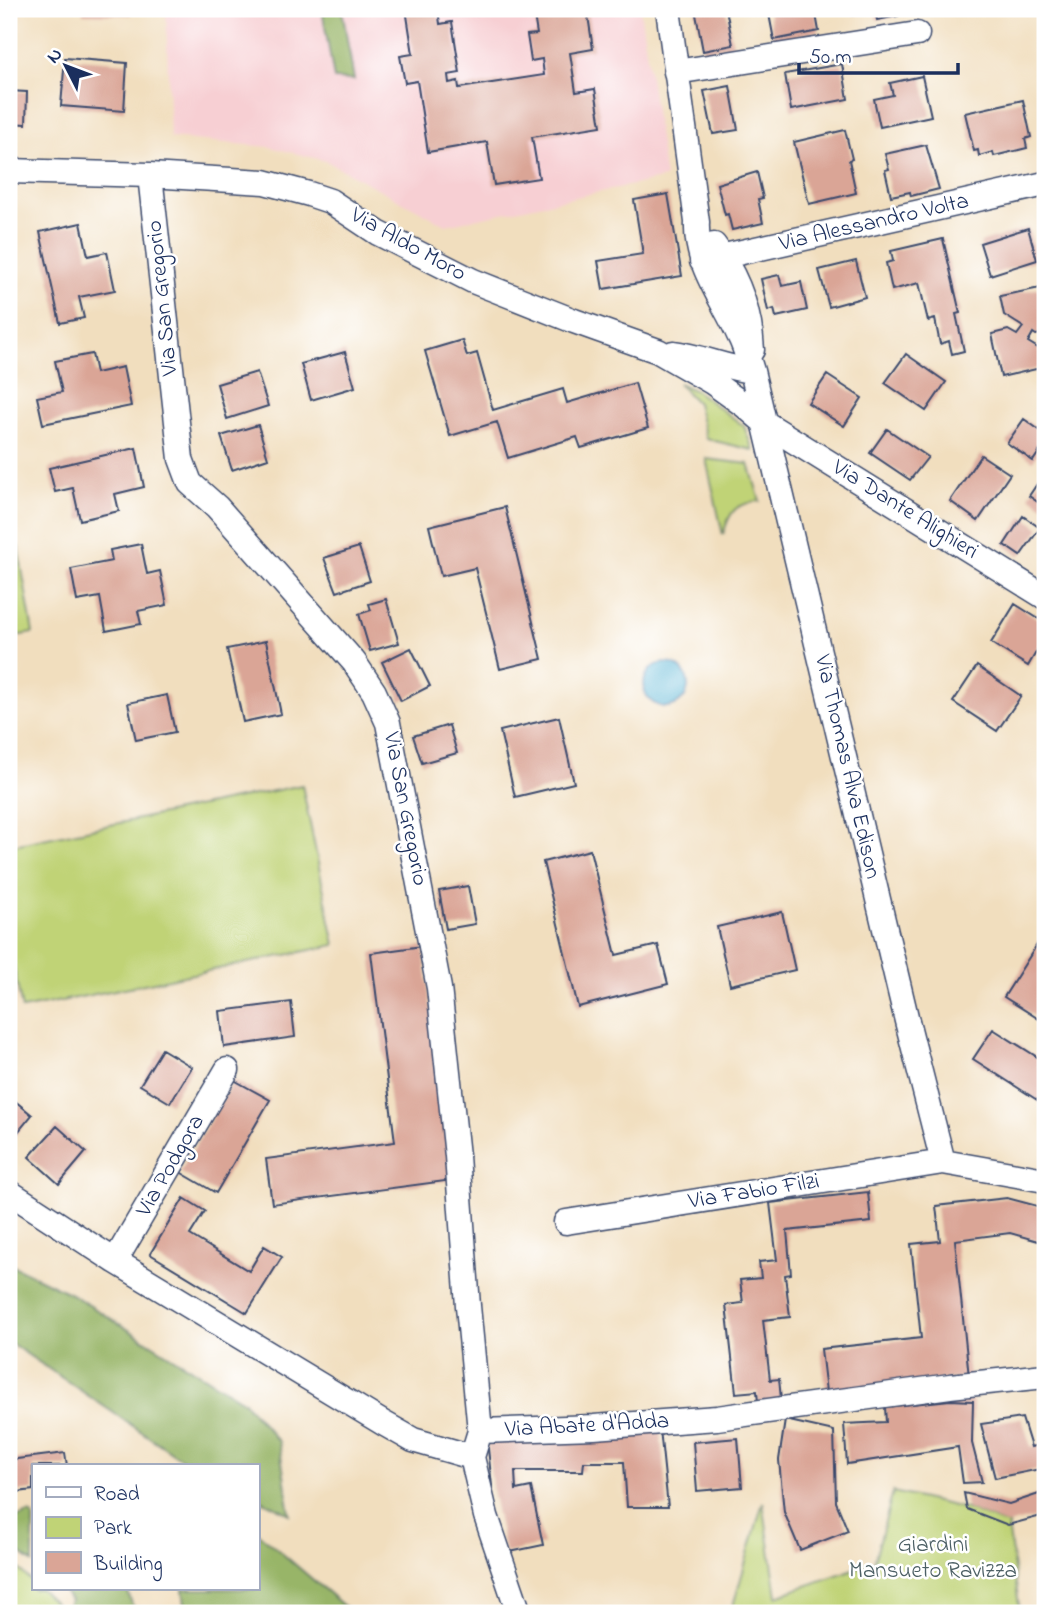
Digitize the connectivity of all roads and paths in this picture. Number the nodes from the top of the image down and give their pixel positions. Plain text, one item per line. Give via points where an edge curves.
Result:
1 (668, 9) edge
2 (917, 34) dead end
3 (676, 72) junction
4 (9, 171) edge
5 (150, 175) junction
6 (1045, 184) edge
7 (712, 259) junction
8 (726, 312) junction
9 (658, 351) junction
10 (705, 359) junction
11 (752, 371) junction
12 (765, 423) junction
13 (1045, 597) edge
14 (227, 1070) dead end
15 (943, 1162) junction
16 (1045, 1180) edge
17 (9, 1192) edge
18 (566, 1222) dead end
19 (116, 1261) junction
20 (1045, 1376) edge
21 (481, 1431) junction
22 (472, 1457) junction
23 (519, 1613) edge

1 - 3 street, Via Thomas Alva Edison
2 - 3 street
3 - 7 street, Via Thomas Alva Edison via 696,236
4 - 5 street, Via Aldo Moro
5 - 9 street, Via Aldo Moro via 264,182 330,201 378,233 472,281
5 - 21 street, Via San Gregorio via 181,459 190,483 217,507 354,662 388,723 439,988
6 - 7 street, Via Alessandro Volta
7 - 8 street, Via Thomas Alva Edison
7 - 11 street, Via Thomas Alva Edison via 738,286 751,323
8 - 10 street via 720,348
8 - 11 street, Via Thomas Alva Edison
9 - 10 street, Via Aldo Moro
9 - 12 street, Via Aldo Moro via 712,382
10 - 11 street, Via Aldo Moro
11 - 12 street, Via Thomas Alva Edison
12 - 13 street, Via Dante Alighieri
12 - 15 street, Via Thomas Alva Edison
14 - 19 street, Via Podgora
15 - 16 street, Via Fabio Filzi
15 - 18 street, Via Fabio Filzi
17 - 19 street
19 - 22 street via 403,1434
20 - 21 street, Via Abate d'Adda via 716,1418
21 - 22 street, Via Abate d'Adda
22 - 23 street via 486,1516

